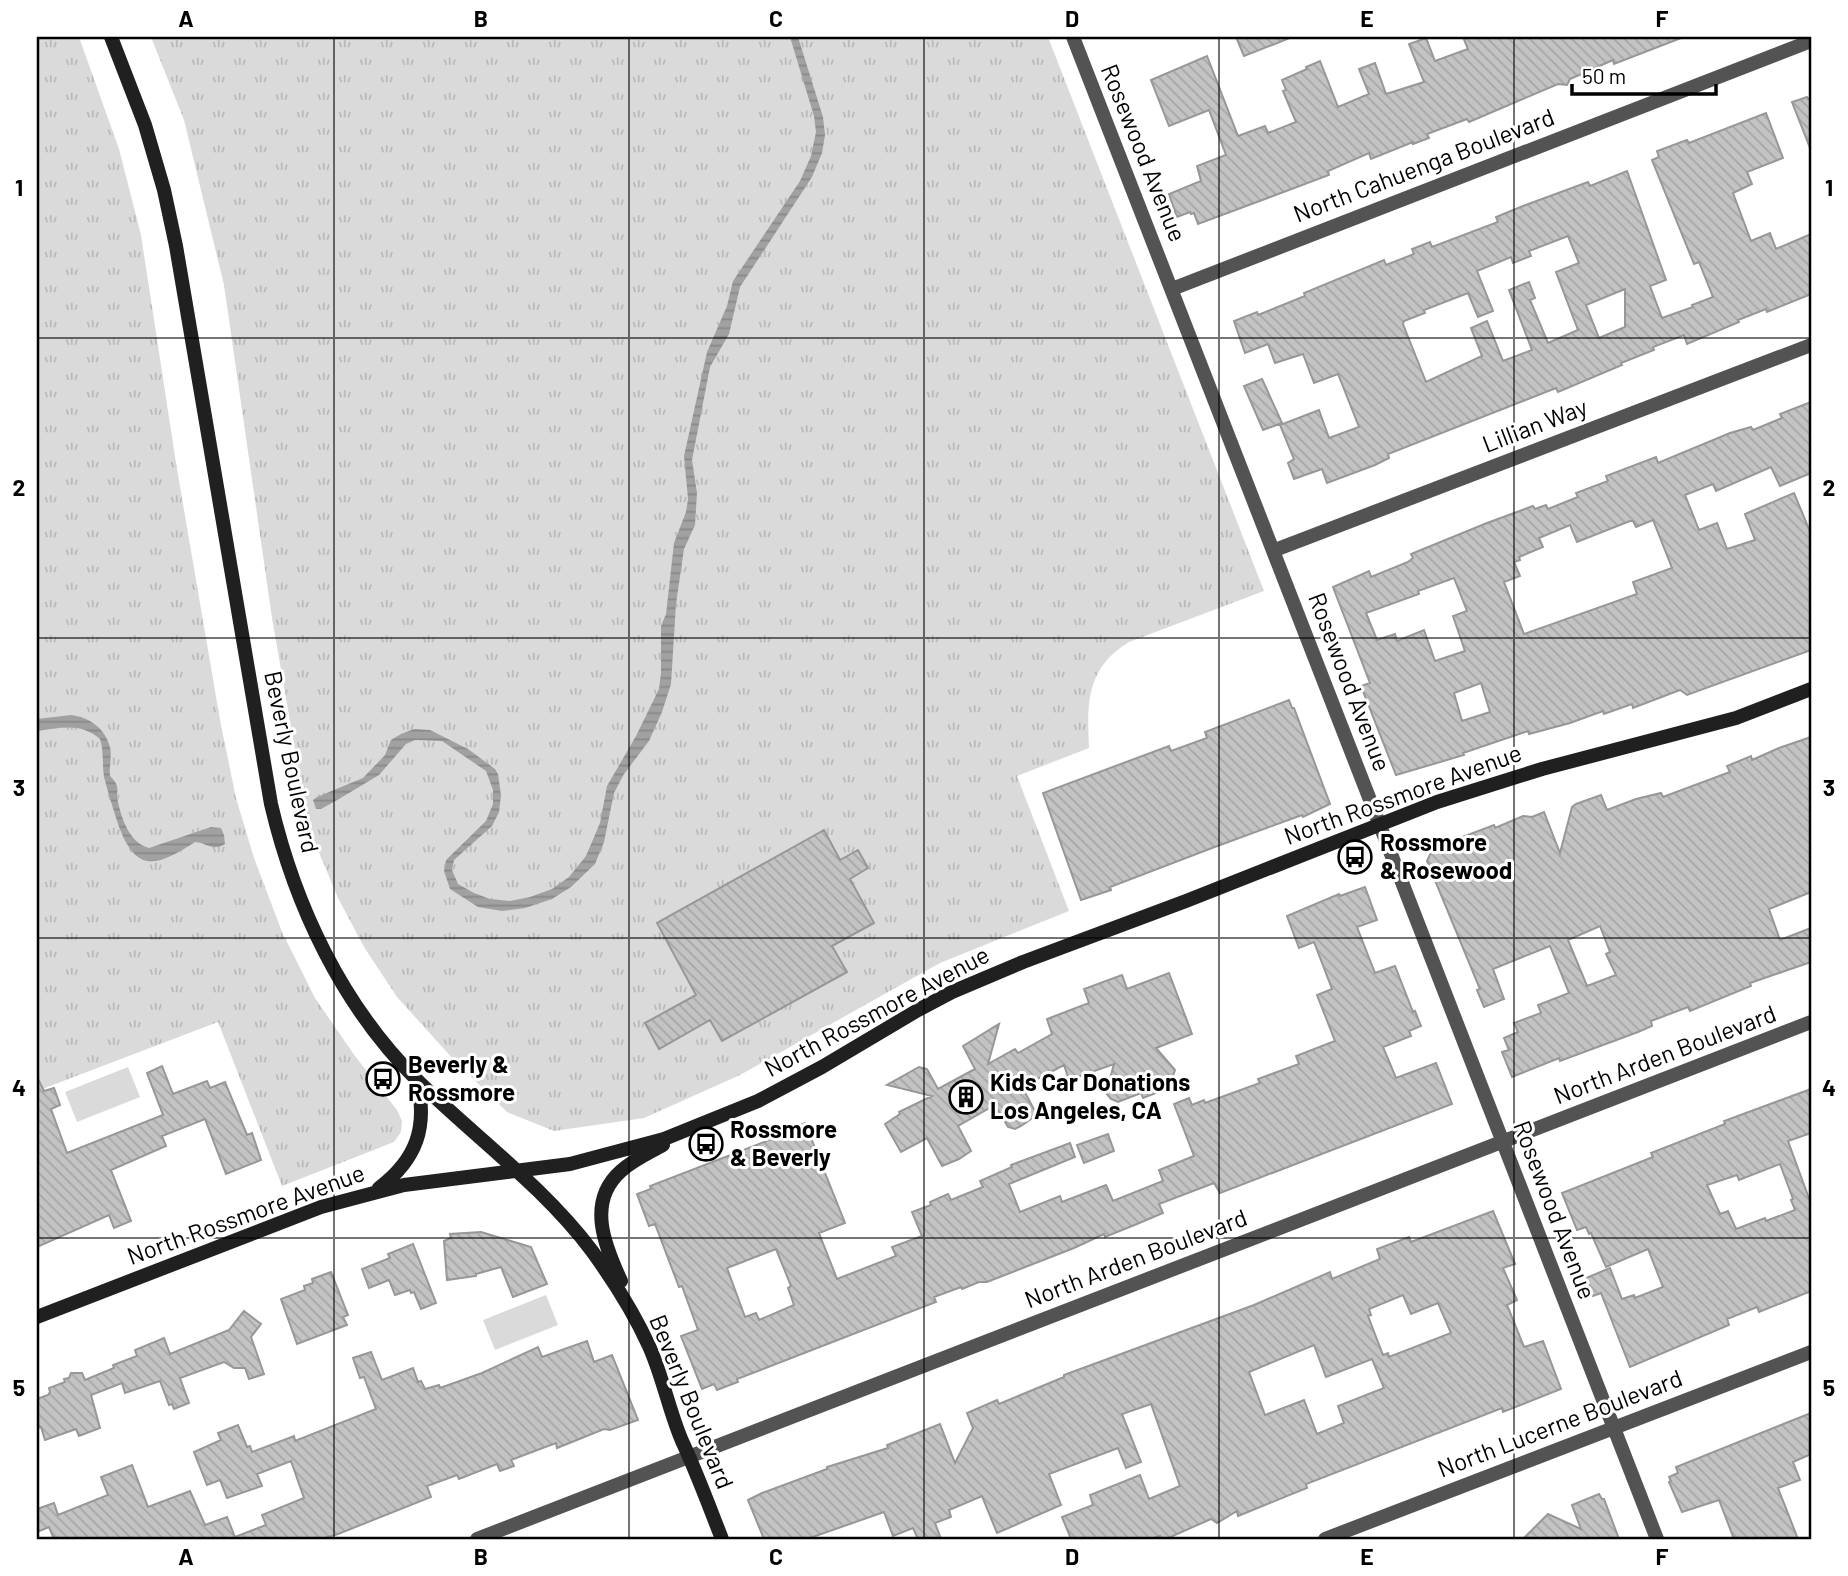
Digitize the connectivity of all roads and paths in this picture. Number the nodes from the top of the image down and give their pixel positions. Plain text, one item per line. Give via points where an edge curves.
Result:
1 (111, 37) edge
2 (1073, 37) edge
3 (1811, 41) edge
4 (1172, 289) junction
5 (1811, 345) edge
6 (1275, 550) junction
7 (1811, 689) edge
8 (1379, 823) junction
9 (1811, 1022) edge
10 (417, 1079) junction
11 (694, 1128) junction
12 (1503, 1142) junction
13 (514, 1170) junction
14 (374, 1192) junction
15 (37, 1317) edge
16 (649, 1347) junction
17 (1811, 1352) edge
18 (1614, 1428) junction
19 (690, 1456) junction
20 (477, 1539) edge
21 (722, 1539) edge
22 (1325, 1539) edge
23 (1657, 1539) edge

1 - 10 main road, Beverly Boulevard via 145,125 172,223 279,839 299,895 341,982 384,1044
2 - 4 street, Rosewood Avenue
3 - 4 street, North Cahuenga Boulevard
4 - 6 street, Rosewood Avenue
5 - 6 street, Lillian Way
6 - 8 street, Rosewood Avenue
7 - 8 main road, North Rossmore Avenue via 1735,718 1542,769
8 - 11 main road, North Rossmore Avenue via 987,976 789,1085
8 - 12 street, Rosewood Avenue
9 - 12 street, North Arden Boulevard
10 - 13 main road, Beverly Boulevard
10 - 14 main road via 422,1122 416,1142 407,1162
11 - 13 main road, North Rossmore Avenue via 602,1157
11 - 16 main road via 620,1172 601,1205 605,1242
12 - 18 street, Rosewood Avenue
12 - 19 street, North Arden Boulevard
13 - 14 main road, North Rossmore Avenue
13 - 16 main road, Beverly Boulevard via 589,1248
14 - 15 main road, North Rossmore Avenue via 321,1207
16 - 19 main road, Beverly Boulevard
17 - 18 street, North Lucerne Boulevard
18 - 22 street, North Lucerne Boulevard
18 - 23 street, Rosewood Avenue
19 - 20 street, North Arden Boulevard
19 - 21 main road, Beverly Boulevard

